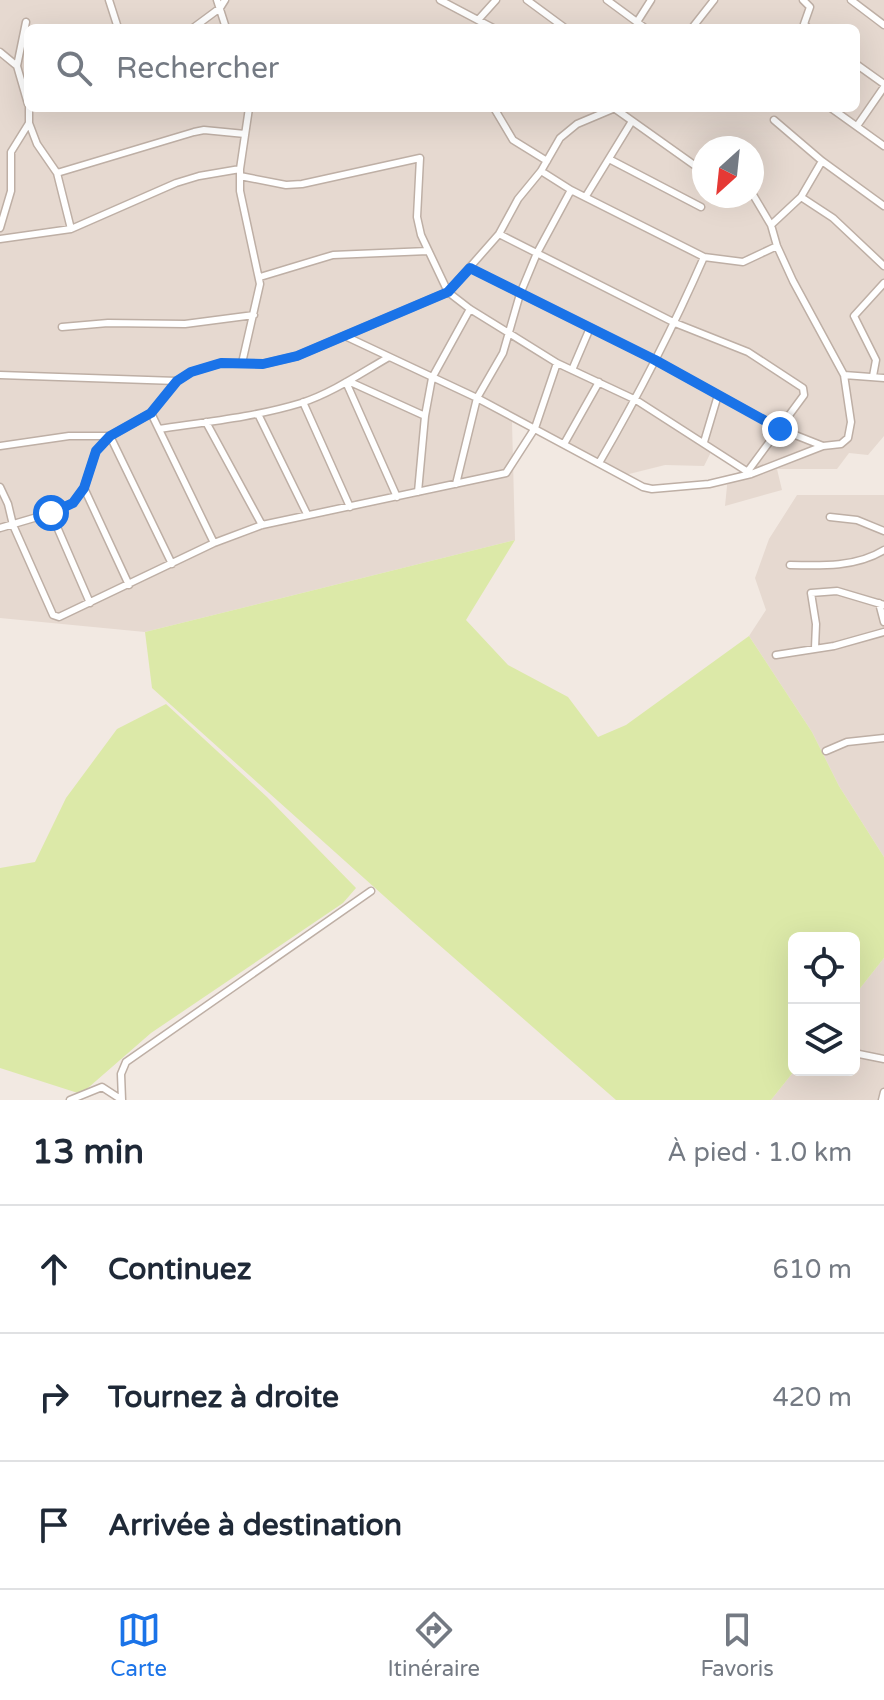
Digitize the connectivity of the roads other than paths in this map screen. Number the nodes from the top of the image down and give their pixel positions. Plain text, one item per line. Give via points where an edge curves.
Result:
1 (109, 0) edge
2 (217, 0) edge
3 (225, 0) edge
4 (440, 0) edge
5 (496, 0) edge
6 (527, 0) edge
7 (607, 0) edge
8 (651, 0) edge
9 (714, 0) edge
10 (803, 0) edge
11 (851, 0) edge
12 (220, 8) junction
13 (478, 20) junction
14 (637, 22) junction
15 (117, 24) edge
16 (198, 24) edge
17 (225, 24) edge
18 (486, 24) edge
19 (560, 24) edge
20 (640, 24) edge
21 (695, 24) edge
22 (804, 24) edge
23 (884, 25) edge
24 (24, 32) edge
25 (0, 52) edge
26 (24, 60) edge
27 (18, 63) junction
28 (860, 67) edge
29 (884, 86) edge
30 (24, 89) edge
31 (28, 112) edge
32 (248, 112) edge
33 (496, 112) edge
34 (607, 112) edge
35 (620, 112) edge
36 (837, 112) edge
37 (774, 120) dead end
38 (632, 121) junction
39 (29, 123) junction
40 (857, 126) junction
41 (245, 134) junction
42 (884, 146) edge
43 (609, 159) junction
44 (547, 161) junction
45 (822, 161) junction
46 (692, 164) edge
47 (541, 171) junction
48 (57, 173) junction
49 (240, 173) junction
50 (571, 190) junction
51 (586, 196) junction
52 (801, 197) junction
53 (692, 202) edge
54 (884, 206) edge
55 (761, 208) edge
56 (771, 225) junction
57 (0, 228) edge
58 (71, 229) junction
59 (499, 234) junction
60 (0, 239) edge
61 (777, 246) junction
62 (428, 251) junction
63 (537, 253) junction
64 (704, 257) junction
65 (884, 266) edge
66 (470, 268) junction
67 (260, 277) junction
68 (884, 283) edge
69 (448, 292) junction
70 (520, 294) junction
71 (470, 309) junction
72 (254, 315) junction
73 (675, 323) junction
74 (62, 327) dead end
75 (590, 328) junction
76 (511, 334) junction
77 (345, 336) junction
78 (389, 357) junction
79 (655, 360) junction
80 (242, 363) junction
81 (557, 363) junction
82 (572, 370) junction
83 (0, 375) edge
84 (844, 375) junction
85 (873, 376) junction
86 (432, 378) junction
87 (884, 378) edge
88 (177, 381) junction
89 (347, 382) junction
90 (599, 382) junction
91 (718, 395) junction
92 (477, 398) junction
93 (636, 400) junction
94 (303, 402) junction
95 (151, 413) junction
96 (258, 414) junction
97 (425, 416) junction
98 (206, 422) junction
99 (535, 428) junction
100 (159, 429) junction
101 (780, 429) junction
102 (110, 436) junction
103 (704, 442) junction
104 (564, 444) junction
105 (0, 446) edge
106 (823, 446) junction
107 (599, 463) junction
108 (750, 472) junction
109 (456, 484) junction
110 (0, 487) edge
111 (84, 488) junction
112 (418, 492) junction
113 (397, 497) junction
114 (350, 507) junction
115 (51, 513) junction
116 (307, 514) junction
117 (830, 517) dead end
118 (13, 525) junction
119 (262, 525) junction
120 (0, 528) edge
121 (884, 531) edge
122 (214, 543) junction
123 (884, 550) edge
124 (172, 564) junction
125 (790, 565) dead end
126 (129, 585) junction
127 (90, 603) junction
128 (881, 604) edge
129 (884, 622) edge
130 (884, 632) edge
131 (815, 648) junction
132 (776, 655) dead end
133 (884, 738) edge
134 (826, 751) dead end
135 (371, 891) dead end
136 (860, 1054) edge
137 (884, 1059) edge
138 (884, 1092) edge
139 (70, 1100) edge
140 (122, 1100) edge
141 (882, 1100) edge

1 - 15 street
2 - 12 street
3 - 12 street
4 - 13 street
5 - 13 street
6 - 19 street
7 - 14 street
8 - 14 street
9 - 21 street
10 - 22 street via 810,7
11 - 23 street
12 - 16 street
12 - 17 street
13 - 18 street
14 - 20 street
24 - 27 street
25 - 27 street
26 - 27 street
27 - 30 street
28 - 29 street
29 - 40 street
31 - 39 street
32 - 41 street
33 - 44 street via 513,140
34 - 44 street via 567,131
35 - 38 street
36 - 40 street
37 - 45 street
38 - 43 street
38 - 46 street
39 - 48 street
39 - 57 street via 12,149 11,191
40 - 42 street
41 - 48 street via 194,132
41 - 49 street
43 - 51 street
43 - 53 street
44 - 47 street
45 - 52 street
45 - 54 street
47 - 50 street
47 - 59 street
48 - 58 street
49 - 58 street via 176,183
49 - 62 street via 302,184 420,158 417,217
49 - 67 street via 241,203
50 - 51 street
50 - 63 street
51 - 64 street
52 - 56 street
52 - 65 street via 833,218
55 - 56 street
56 - 61 street
58 - 60 street
59 - 63 street
59 - 66 street
61 - 64 street via 750,261
61 - 84 street
62 - 67 street via 333,255
62 - 69 street
63 - 70 street
63 - 73 street
64 - 73 street
66 - 69 street
66 - 70 street
67 - 72 street
68 - 85 street via 854,316 876,360
69 - 71 street
69 - 77 street
70 - 75 street
70 - 76 street
71 - 76 street
71 - 86 street
72 - 74 street via 185,324
72 - 80 street
73 - 79 street
73 - 101 street via 748,352 803,388 804,395
75 - 79 street
75 - 82 street
76 - 81 street
76 - 92 street
77 - 78 street
77 - 80 street via 297,356
78 - 86 street
78 - 89 street
79 - 91 street
79 - 93 street
80 - 88 street via 221,363
81 - 82 street
81 - 99 street
82 - 90 street
83 - 88 street
84 - 85 street
84 - 106 street via 851,429 844,442
85 - 87 street
86 - 92 street
86 - 97 street
88 - 95 street
89 - 94 street
89 - 97 street
89 - 113 street
90 - 93 street
90 - 104 street
91 - 101 street
91 - 103 street
92 - 99 street
92 - 109 street
93 - 103 street
93 - 107 street
94 - 96 street
94 - 114 street
95 - 100 street
95 - 102 street
96 - 98 street
96 - 116 street
97 - 112 street
98 - 100 street
98 - 119 street
99 - 104 street
99 - 109 street via 509,471
100 - 122 street
101 - 106 street
101 - 108 street
102 - 105 street
102 - 111 street via 96,451
102 - 124 street
103 - 108 street
104 - 107 street
106 - 108 street
107 - 108 street via 652,489 709,484
109 - 112 street
110 - 118 street
111 - 115 street via 67,507
111 - 126 street
112 - 113 street
113 - 114 street
114 - 116 street
115 - 118 street
115 - 127 street
116 - 119 street
117 - 121 street
118 - 120 street
118 - 127 street via 53,615
119 - 122 street
122 - 124 street
123 - 125 street via 848,563
124 - 126 street
126 - 127 street
128 - 129 street
128 - 131 street via 837,591 811,593
130 - 131 street
131 - 132 street
133 - 134 street via 847,742
135 - 140 street via 126,1062
136 - 137 street
138 - 141 street
139 - 140 street via 102,1087

